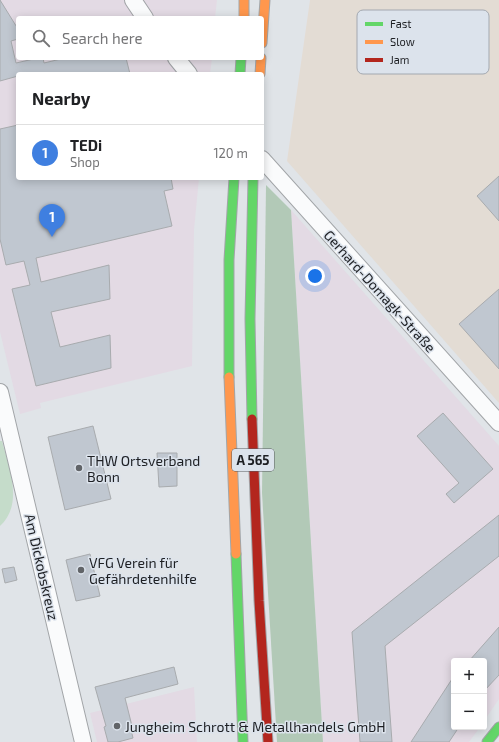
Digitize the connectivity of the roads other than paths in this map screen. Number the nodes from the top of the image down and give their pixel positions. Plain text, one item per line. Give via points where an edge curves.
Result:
1 (133, 0) edge
2 (244, 0) edge
3 (265, 0) edge
4 (144, 16) edge
5 (244, 16) edge
6 (264, 16) edge
7 (178, 60) edge
8 (241, 60) edge
9 (261, 60) edge
10 (187, 72) edge
11 (240, 72) edge
12 (260, 72) edge
13 (264, 161) edge
14 (234, 180) edge
15 (253, 180) edge
16 (0, 392) edge
17 (499, 423) edge
18 (499, 727) edge
19 (83, 742) edge
20 (243, 742) edge
21 (268, 742) edge
22 (487, 742) edge

1 - 4 street
2 - 5 main road
3 - 6 main road
7 - 10 street
8 - 11 main road
9 - 12 main road
13 - 17 street, Gerhard-Domagk-Straße
14 - 20 main road, A 565 via 229,260 228,355
15 - 21 main road, A 565 via 249,355 259,625
16 - 19 street, Am Dickobskreuz
18 - 22 main road

